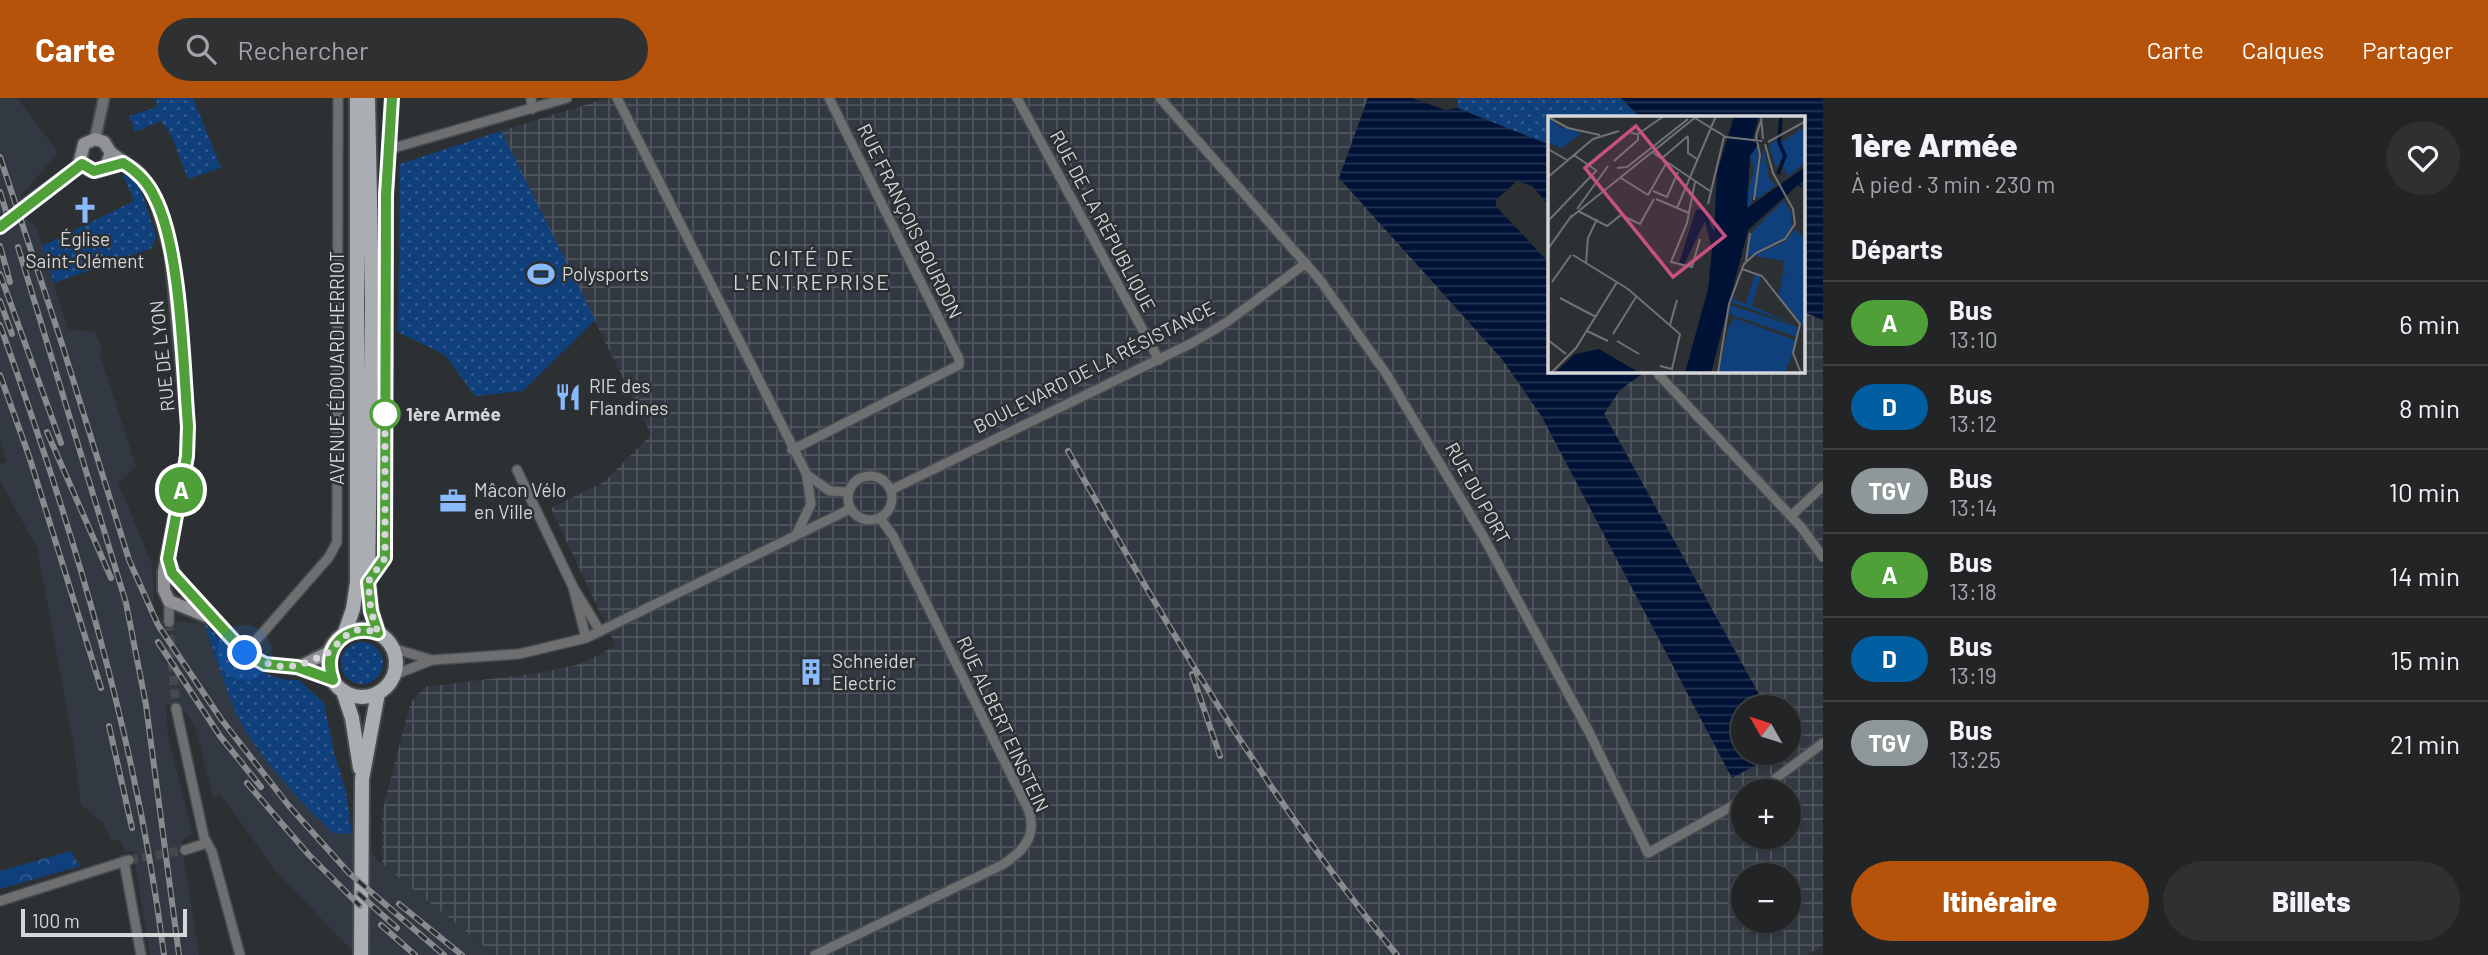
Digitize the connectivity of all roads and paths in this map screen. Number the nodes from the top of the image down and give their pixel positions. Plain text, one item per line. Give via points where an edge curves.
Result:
1 (104, 98) edge
2 (338, 98) edge
3 (356, 98) edge
4 (368, 98) edge
5 (392, 98) edge
6 (531, 98) edge
7 (567, 98) edge
8 (617, 98) edge
9 (829, 98) edge
10 (1017, 98) edge
11 (1160, 98) edge
12 (533, 109) junction
13 (95, 139) junction
14 (392, 145) junction
15 (108, 160) junction
16 (82, 164) junction
17 (25, 206) tunnel mouth
18 (1306, 263) junction
19 (1159, 360) junction
20 (1659, 375) dead end
21 (792, 450) junction
22 (517, 470) dead end
23 (807, 475) junction
24 (1823, 486) edge
25 (891, 490) junction
26 (848, 492) junction
27 (850, 509) junction
28 (1791, 516) junction
29 (880, 518) junction
30 (794, 536) junction
31 (1823, 557) edge
32 (168, 559) junction
33 (368, 582) junction
34 (573, 587) junction
35 (190, 593) junction
36 (169, 601) junction
37 (217, 620) junction
38 (169, 622) tunnel mouth
39 (600, 631) junction
40 (378, 633) junction
41 (344, 635) junction
42 (586, 638) junction
43 (392, 648) junction
44 (331, 651) junction
45 (245, 653) junction
46 (432, 660) junction
47 (297, 667) junction
48 (394, 675) junction
49 (333, 680) junction
50 (343, 691) junction
51 (378, 693) junction
52 (176, 708) tunnel mouth
53 (1823, 743) edge
54 (362, 779) junction
55 (1775, 779) edge
56 (1731, 807) edge
57 (207, 843) junction
58 (184, 850) tunnel mouth
59 (0, 901) edge
60 (141, 955) edge
61 (240, 955) edge
62 (361, 955) edge
63 (815, 955) edge

1 - 13 street
2 - 45 street via 337,542
3 - 41 main road, AVENUE ÉDOUARD HERRIOT via 357,582
4 - 33 main road, AVENUE ÉDOUARD HERRIOT via 372,304
5 - 14 street
6 - 12 street
7 - 12 street
8 - 21 street
9 - 21 street, RUE FRANÇOIS BOURDON via 959,365
10 - 19 street, RUE DE LA RÉPUBLIQUE
11 - 18 street, RUE DU PORT
12 - 14 street
13 - 15 main road via 104,142
13 - 16 main road via 81,148
14 - 33 street via 386,195 385,558
15 - 16 main road via 94,171
15 - 32 main road, RUE DE LYON via 139,173 156,199 169,242 188,426
16 - 17 main road
18 - 19 street, BOULEVARD DE LA RÉSISTANCE via 1227,322
18 - 56 street, RUE DU PORT via 1387,375 1443,466 1588,732 1648,853
19 - 25 street, BOULEVARD DE LA RÉSISTANCE
20 - 28 street
21 - 23 street
22 - 34 street
23 - 26 street via 830,491
23 - 30 street via 811,504
24 - 28 street
25 - 26 street via 871,476 857,480
25 - 29 street via 890,508
26 - 27 street
27 - 29 street via 860,519
27 - 30 street
28 - 31 street
29 - 63 street, RUE ALBERT EINSTEIN via 1028,809 1031,836 1021,853 1002,864
30 - 39 street
32 - 35 main road via 172,573
32 - 36 main road, RUE DE LYON via 164,581
33 - 40 main road, AVENUE ÉDOUARD HERRIOT
34 - 39 street
34 - 42 street
35 - 36 main road via 177,594
35 - 37 main road
36 - 37 main road
36 - 38 street, RUE DE LYON
37 - 45 main road
39 - 42 street
40 - 41 main road via 360,630
40 - 43 main road
41 - 44 main road
42 - 46 street via 519,654
43 - 46 street
43 - 48 main road
44 - 47 main road
44 - 49 main road
45 - 47 main road via 265,664
46 - 48 street
47 - 49 main road
48 - 51 main road
49 - 50 main road
50 - 51 main road via 360,697
50 - 54 main road
51 - 54 main road
52 - 57 street
53 - 55 street
54 - 62 main road
57 - 58 street
57 - 61 street
59 - 60 street via 127,861

